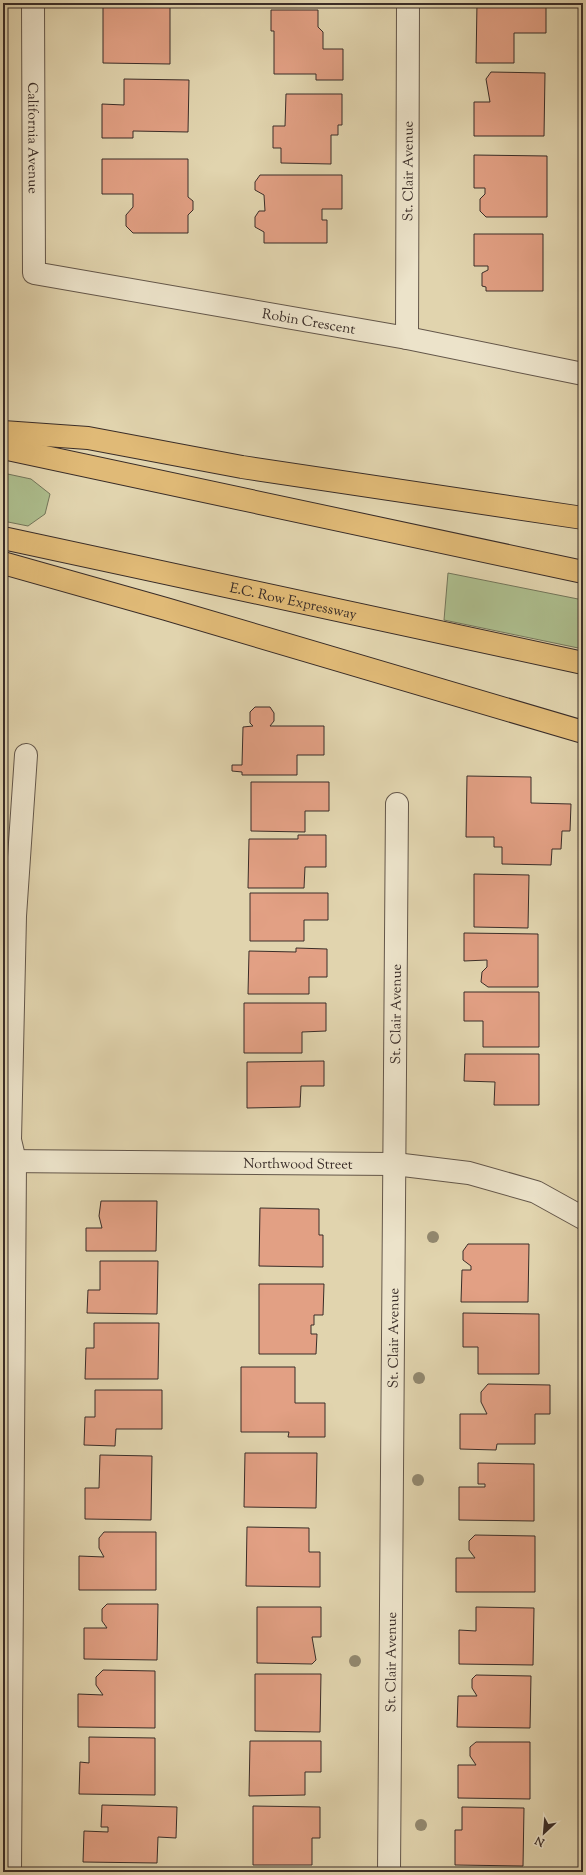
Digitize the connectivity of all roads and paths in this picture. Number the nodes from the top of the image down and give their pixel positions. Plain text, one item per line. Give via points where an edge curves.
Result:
1 (33, 3) edge
2 (408, 3) edge
3 (34, 273) joint
4 (406, 338) junction
5 (583, 374) edge
6 (3, 432) edge
7 (3, 448) edge
8 (583, 518) edge
9 (3, 538) edge
10 (3, 563) edge
11 (583, 572) edge
12 (583, 663) edge
13 (583, 732) edge
14 (26, 755) dead end
15 (398, 804) dead end
16 (9, 1161) edge
17 (395, 1164) junction
18 (583, 1218) edge
19 (10, 1872) edge
20 (389, 1872) edge

1 - 3 street, California Avenue
2 - 4 street, St. Clair Avenue
3 - 4 street, Robin Crescent
4 - 5 street, Robin Crescent
6 - 8 highway via 88,438 242,467
7 - 11 highway
9 - 12 highway, E.C. Row Expressway
10 - 13 highway via 189,615
14 - 16 street via 15,916
15 - 17 street, St. Clair Avenue
16 - 17 street, Northwood Street
16 - 19 street
17 - 18 street, Northwood Street via 469,1173 536,1192
17 - 20 street, St. Clair Avenue

